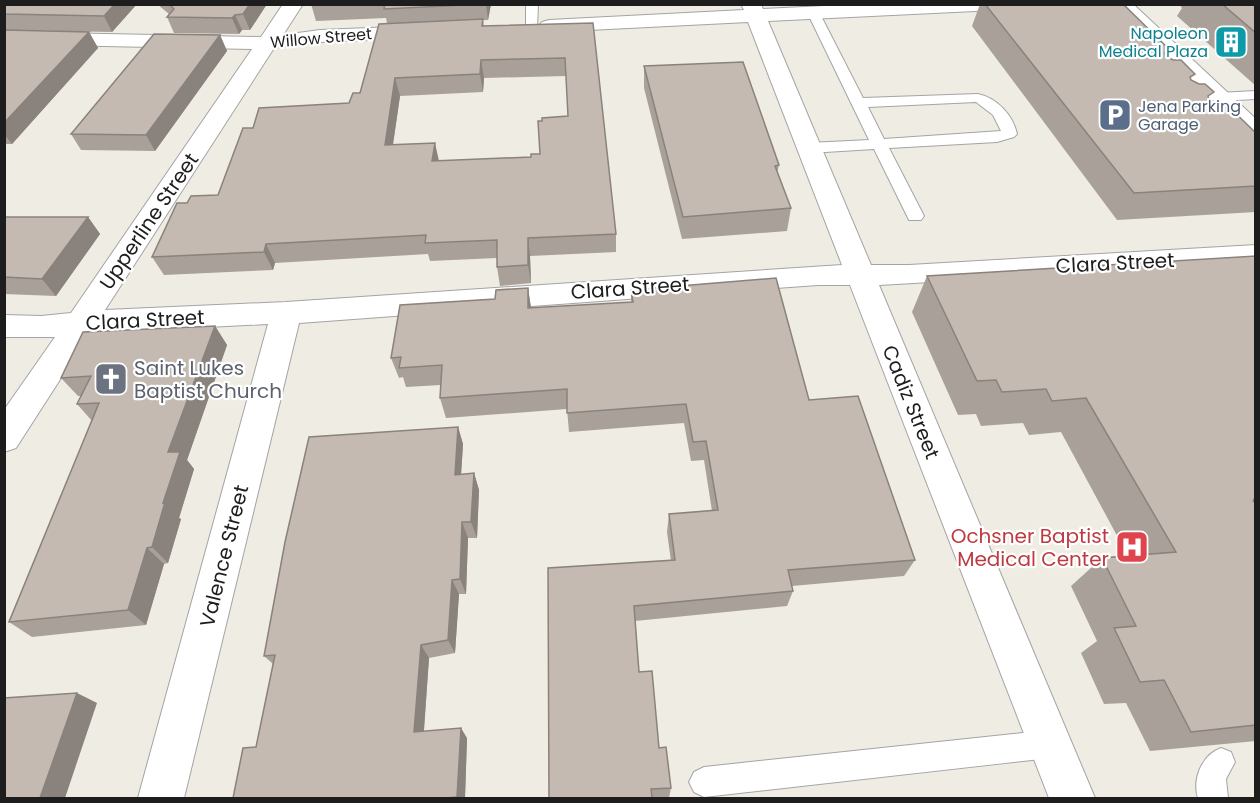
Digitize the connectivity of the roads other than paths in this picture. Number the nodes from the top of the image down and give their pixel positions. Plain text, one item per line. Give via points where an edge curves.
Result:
1 (293, 4) edge
2 (532, 4) edge
3 (996, 4) edge
4 (1121, 4) edge
5 (921, 6) edge
6 (753, 10) edge
7 (814, 14) junction
8 (532, 27) junction
9 (508, 28) edge
10 (438, 31) edge
11 (4, 38) edge
12 (267, 43) junction
13 (1256, 95) edge
14 (1215, 102) edge
15 (859, 104) junction
16 (880, 144) junction
17 (808, 148) junction
18 (915, 216) dead end
19 (1256, 254) edge
20 (860, 275) junction
21 (286, 313) junction
22 (81, 323) junction
23 (4, 326) edge
24 (4, 438) edge
25 (1050, 744) junction
26 (1221, 762) edge
27 (704, 782) dead end
28 (161, 798) edge
29 (1072, 798) edge
30 (1213, 798) edge

1 - 12 street, Upperline Street
2 - 8 lane
3 - 5 street
4 - 14 street
5 - 7 street
6 - 7 street
6 - 8 street
6 - 17 street, Cadiz Street
7 - 15 lane
8 - 9 street
10 - 12 street, Willow Street via 320,36
11 - 12 street, Willow Street
12 - 22 street, Upperline Street
13 - 14 lane
15 - 16 lane
15 - 16 lane via 978,98 991,102 1009,134
16 - 17 lane
16 - 18 lane
17 - 20 street, Cadiz Street
19 - 20 street, Clara Street
20 - 21 street, Clara Street
20 - 25 street, Cadiz Street
21 - 22 street, Clara Street
21 - 28 street, Valence Street
22 - 23 street, Clara Street
22 - 24 street, Upperline Street
25 - 27 lane
25 - 29 street, Cadiz Street
26 - 30 lane via 1213,770

